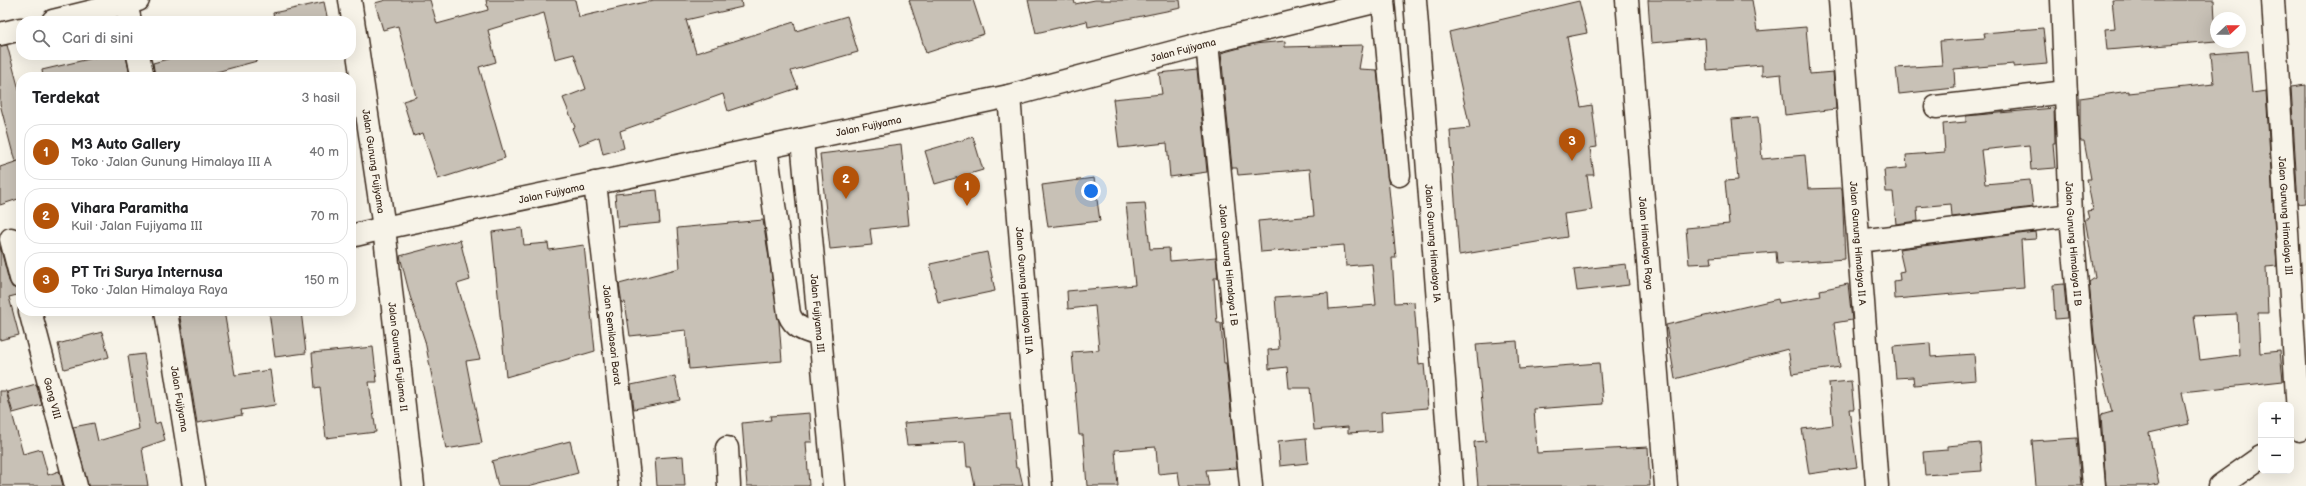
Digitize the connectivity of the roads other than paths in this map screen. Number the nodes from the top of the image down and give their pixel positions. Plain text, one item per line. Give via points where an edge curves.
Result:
1 (350, 0) edge
2 (1382, 0) edge
3 (1415, 0) edge
4 (1627, 0) edge
5 (1840, 0) edge
6 (2062, 0) edge
7 (2274, 0) edge
8 (131, 8) edge
9 (83, 16) edge
10 (352, 16) edge
11 (16, 30) edge
12 (0, 34) edge
13 (356, 40) edge
14 (1207, 43) junction
15 (139, 60) edge
16 (142, 72) edge
17 (2066, 92) junction
18 (1009, 96) junction
19 (1936, 107) dead end
20 (802, 140) junction
21 (766, 147) junction
22 (1399, 175) dead end
23 (595, 183) junction
24 (2071, 215) junction
25 (384, 228) junction
26 (356, 235) edge
27 (11, 239) edge
28 (1859, 241) junction
29 (16, 258) edge
30 (31, 316) edge
31 (167, 316) edge
32 (820, 335) junction
33 (2299, 430) edge
34 (727, 448) dead end
35 (2258, 459) edge
36 (76, 486) edge
37 (194, 486) edge
38 (413, 486) edge
39 (630, 486) edge
40 (729, 486) edge
41 (834, 486) edge
42 (1041, 486) edge
43 (1251, 486) edge
44 (1452, 486) edge
45 (1666, 486) edge
46 (1877, 486) edge
47 (2094, 486) edge
48 (2220, 486) edge

1 - 10 main road, Jalan Gunung Fujiyama
2 - 14 main road, Jalan Fujiyama
2 - 22 main road
3 - 44 main road, Jalan Gunung Himalaya IA
4 - 45 main road, Jalan Himalaya Raya
5 - 28 main road, Jalan Gunung Himalaya II A
6 - 17 main road, Jalan Gunung Himalaya II B
7 - 33 main road, Jalan Gunung Himalaya III
8 - 9 main road
11 - 12 main road
13 - 25 main road, Jalan Gunung Fujiyama
14 - 18 main road, Jalan Fujiyama
14 - 43 main road, Jalan Gunung Himalaya I B
15 - 16 main road
17 - 19 main road
17 - 24 main road, Jalan Gunung Himalaya II B
18 - 20 main road, Jalan Fujiyama
18 - 42 main road, Jalan Gunung Himalaya III A
20 - 21 main road, Jalan Fujiyama
20 - 32 main road, Jalan Fujiyama III
21 - 23 main road, Jalan Fujiyama
21 - 32 main road via 788,314 791,321 801,330
23 - 25 main road, Jalan Fujiyama
23 - 39 main road, Jalan Semilasari Barat
24 - 28 main road
24 - 47 main road, Jalan Gunung Himalaya II B
25 - 26 main road, Jalan Fujiyama
25 - 38 main road, Jalan Gunung Fujiama II
27 - 29 main road
28 - 46 main road, Jalan Gunung Himalaya II A
30 - 36 main road, Gang VIII
31 - 37 main road, Jalan Fujiyama
32 - 41 main road, Jalan Fujiyama III
34 - 40 main road
35 - 48 main road

